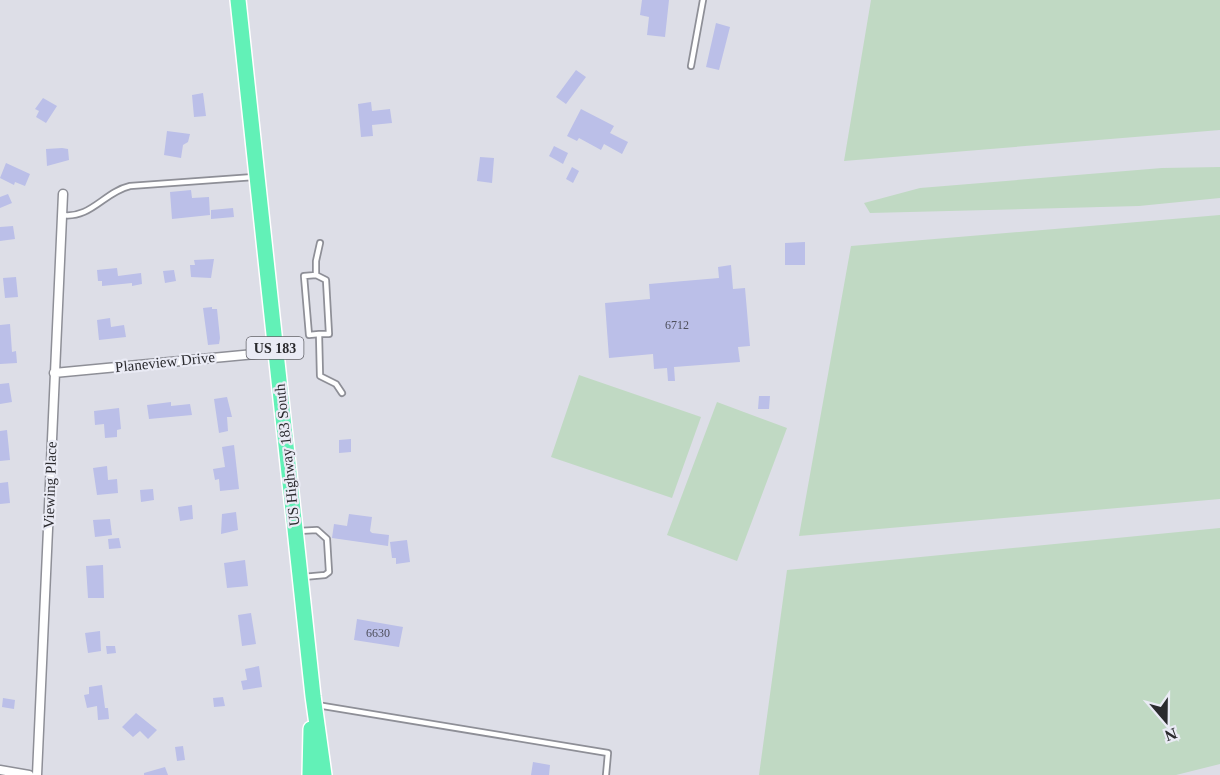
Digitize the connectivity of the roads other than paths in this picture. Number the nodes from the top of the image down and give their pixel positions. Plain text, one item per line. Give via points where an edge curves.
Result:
1 (237, 0) edge
2 (703, 0) edge
3 (691, 66) dead end
4 (257, 177) junction
5 (63, 194) dead end
6 (62, 215) junction
7 (320, 243) dead end
8 (316, 275) junction
9 (319, 334) junction
10 (276, 352) junction
11 (54, 373) junction
12 (342, 393) dead end
13 (295, 531) junction
14 (300, 577) junction
15 (313, 700) junction
16 (0, 770) edge
17 (29, 775) edge
18 (37, 775) edge
19 (310, 775) edge
20 (324, 775) edge
21 (606, 775) edge

1 - 4 highway, US Highway 183 South / US 183
2 - 3 lane
4 - 6 lane via 130,186 84,213
4 - 10 highway, US Highway 183 South / US 183
5 - 6 street, Viewing Place
6 - 11 street, Viewing Place
7 - 8 lane
8 - 9 lane via 326,280 329,334
8 - 9 lane via 304,276 309,335
9 - 12 lane via 321,376 336,384
10 - 11 street, Planeview Drive
10 - 13 highway, US Highway 183 South / US 183
11 - 18 street, Viewing Place
13 - 14 highway, US Highway 183 South / US 183
13 - 14 lane via 317,530 327,539 329,572
14 - 15 highway, US Highway 183 South / US 183
15 - 19 highway, US Highway 183 South / US 183
15 - 20 highway, US Highway 183 South / US 183
15 - 21 lane via 608,753
16 - 17 street

